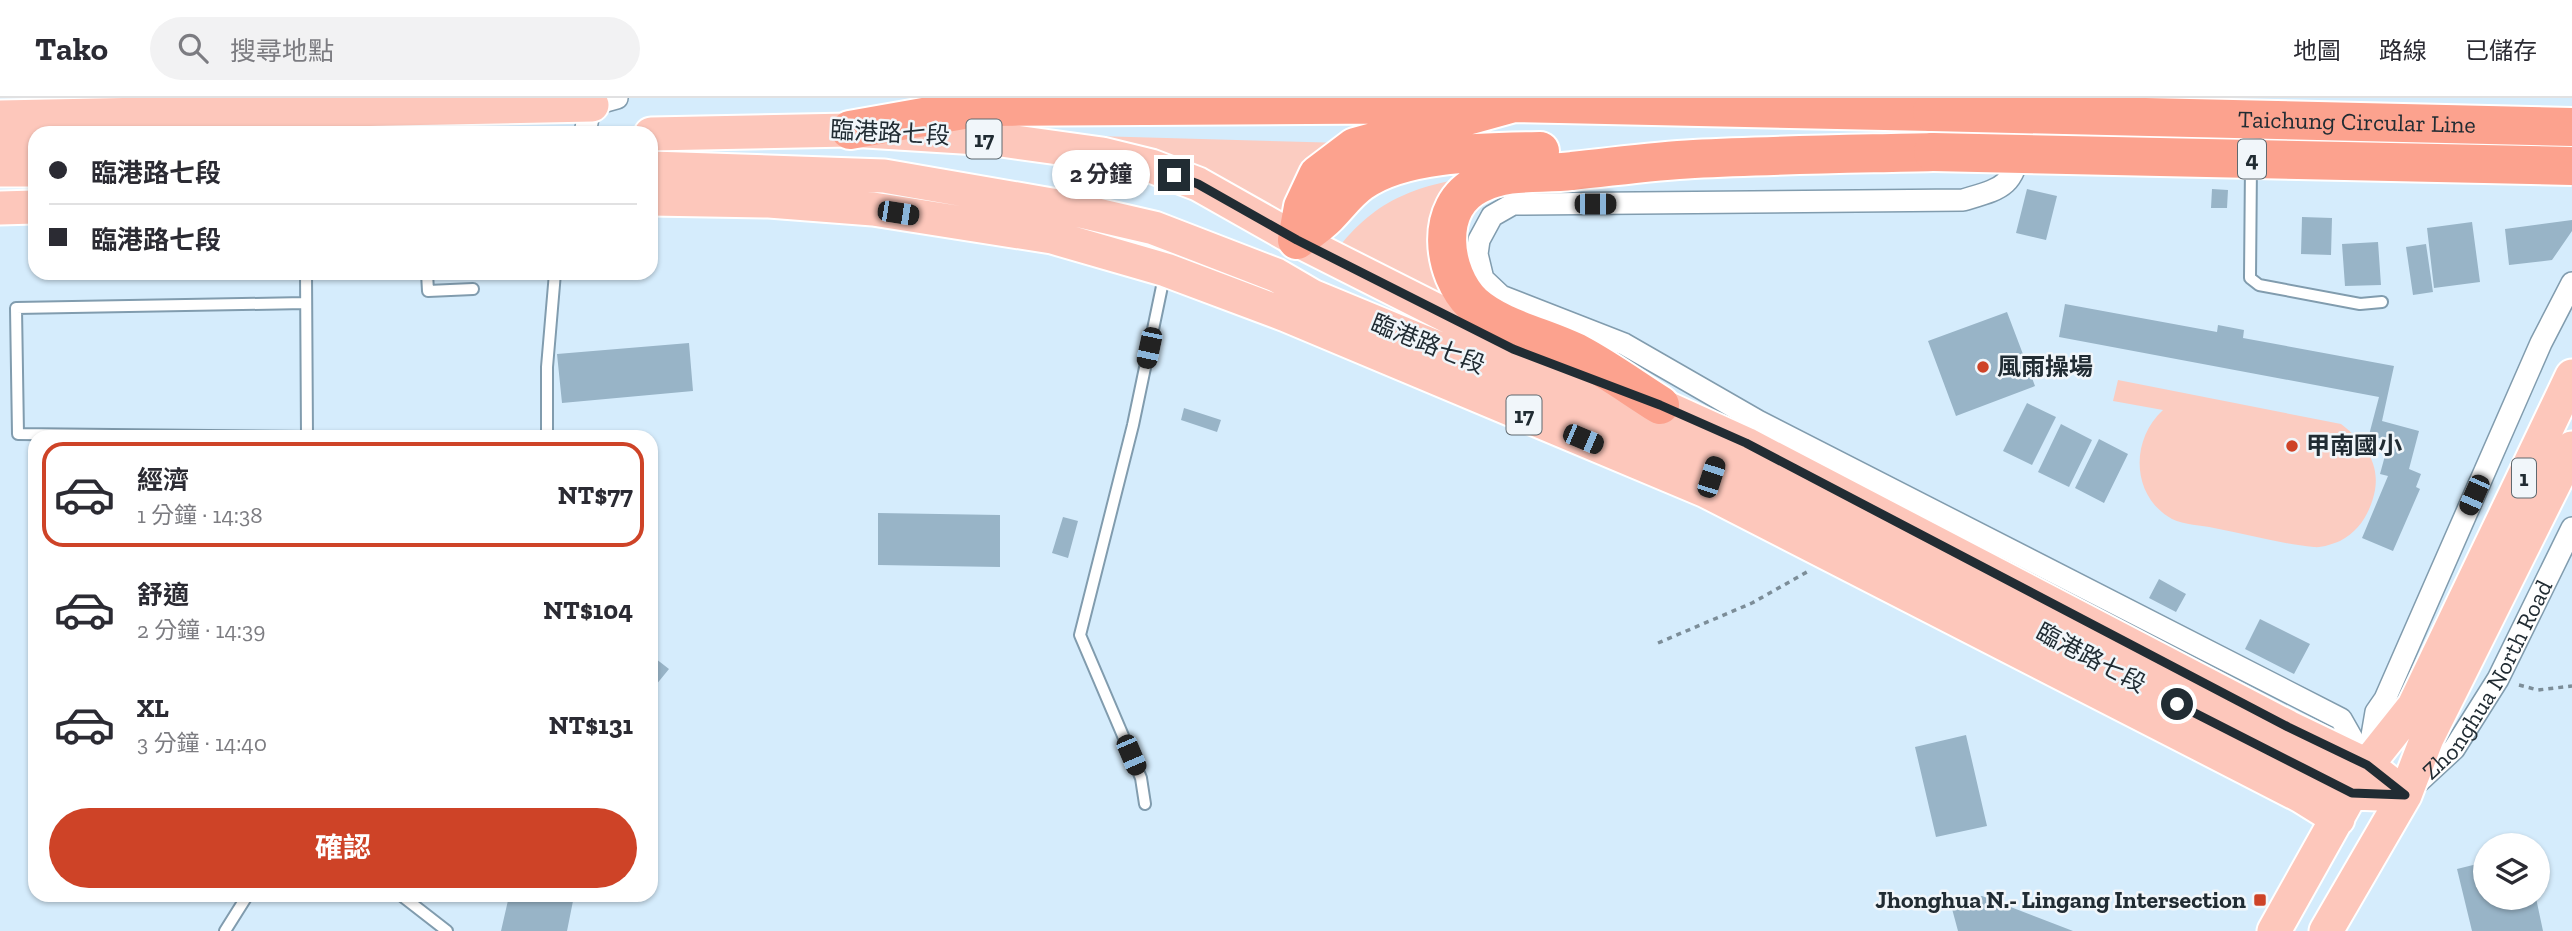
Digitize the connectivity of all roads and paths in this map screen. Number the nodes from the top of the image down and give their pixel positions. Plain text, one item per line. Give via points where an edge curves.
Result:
1 (2031, 98) edge
2 (1514, 103) junction
3 (596, 109) edge
4 (2251, 112) dead end
5 (0, 117) edge
6 (2251, 126) dead end
7 (2572, 127) edge
8 (849, 130) junction
9 (658, 134) edge
10 (2251, 140) dead end
11 (28, 142) edge
12 (0, 143) edge
13 (1692, 159) junction
14 (2572, 166) edge
15 (658, 167) edge
16 (0, 170) edge
17 (28, 170) edge
18 (658, 199) edge
19 (28, 207) edge
20 (0, 208) edge
21 (1297, 240) junction
22 (1166, 270) junction
23 (1276, 275) junction
24 (306, 280) edge
25 (427, 280) edge
26 (554, 280) edge
27 (2572, 283) edge
28 (472, 289) dead end
29 (2382, 302) dead end
30 (305, 303) junction
31 (2572, 376) edge
32 (1660, 405) junction
33 (307, 430) edge
34 (547, 430) edge
35 (28, 434) edge
36 (2572, 448) edge
37 (1711, 477) junction
38 (2572, 528) edge
39 (1829, 553) junction
40 (2487, 587) junction
41 (1658, 643) dead end
42 (2498, 679) junction
43 (2572, 685) edge
44 (2352, 792) junction
45 (2405, 795) junction
46 (1145, 804) dead end
47 (243, 902) edge
48 (409, 902) edge
49 (225, 931) edge
50 (447, 931) edge
51 (2274, 931) edge
52 (2326, 931) edge

1 - 44 street via 2015,173 1998,190 1963,200 1513,204 1484,227 1479,268 1483,279 1501,296 1624,344 1758,421 2341,719
2 - 7 highway, Taichung Circular Line / 4, bridge
2 - 8 highway, Taichung Circular Line via 979,107
2 - 21 highway via 1355,147 1318,175 1303,207
3 - 5 main road
4 - 6 lane
8 - 9 main road, 臨港路七段 / 17
8 - 21 main road, 臨港路七段 / 17 via 994,139 1126,160 1198,184
10 - 29 lane via 2250,278 2259,285 2360,304
11 - 12 main road
13 - 14 highway, Taichung Circular Line / 4, bridge via 1933,152
13 - 21 highway via 1556,150 1465,152 1426,159 1363,180
13 - 32 highway via 1550,174 1512,172 1477,184 1466,194 1450,220 1447,237 1453,274 1474,304 1579,354
15 - 23 main road, 臨港路七段 / 17 via 909,180 1154,228
16 - 17 main road
18 - 22 main road, 臨港路七段 / 17 via 873,209 1052,237
19 - 20 main road
21 - 23 main road
21 - 32 main road, 臨港路七段 / 17 via 1513,349
22 - 37 main road, 臨港路七段 / 17
22 - 46 lane via 1080,635 1141,778
23 - 37 main road, 臨港路七段 / 17 via 1312,296
24 - 30 lane
25 - 28 lane via 428,291
26 - 34 lane
27 - 44 street via 2376,712
30 - 33 lane
30 - 35 lane via 16,308 18,434
31 - 40 main road, 1
32 - 44 main road, 臨港路七段 / 17 via 1746,443 2276,720
36 - 40 main road, 1
37 - 39 main road, 臨港路七段 / 17
37 - 44 main road, 臨港路七段 / 17
38 - 42 street, Zhonghua North Road
39 - 41 path via 1801,578
39 - 44 main road, 臨港路七段 / 17 via 2301,796
40 - 44 main road, 1 via 2414,706
40 - 45 main road, 1
42 - 43 path via 2538,690
42 - 45 street, Zhonghua North Road via 2454,749
44 - 45 main road, 臨港路七段 / 17
44 - 51 main road, 1
45 - 52 main road, Zhonghua North Road / 1
47 - 49 lane
48 - 50 lane

